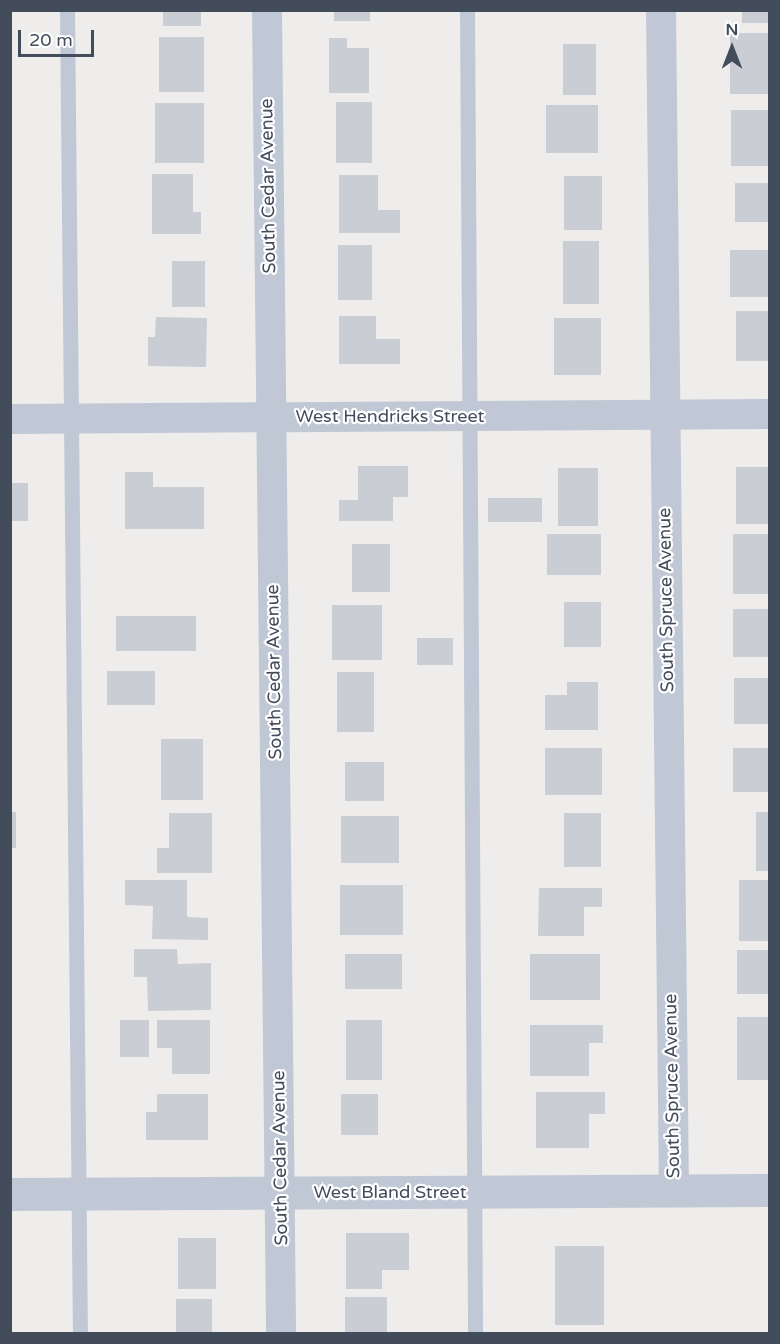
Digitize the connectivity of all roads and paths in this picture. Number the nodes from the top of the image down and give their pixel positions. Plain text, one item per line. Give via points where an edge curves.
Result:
1 (67, 10) edge
2 (267, 10) edge
3 (466, 10) edge
4 (661, 10) edge
5 (664, 414) junction
6 (770, 414) edge
7 (471, 416) junction
8 (271, 417) junction
9 (74, 418) junction
10 (10, 419) edge
11 (674, 1190) junction
12 (770, 1190) edge
13 (475, 1192) junction
14 (80, 1193) junction
15 (280, 1193) junction
16 (10, 1194) edge
17 (80, 1334) edge
18 (281, 1334) edge
19 (475, 1334) edge

1 - 9 lane
2 - 8 street, South Cedar Avenue
3 - 7 lane
4 - 5 street, South Spruce Avenue
5 - 6 street, West Hendricks Street
5 - 7 street, West Hendricks Street
5 - 11 street, South Spruce Avenue
7 - 8 street, West Hendricks Street
7 - 13 lane
8 - 9 street, West Hendricks Street
8 - 15 street, South Cedar Avenue
9 - 10 street, West Hendricks Street
9 - 14 lane
11 - 12 street, West Bland Street
11 - 13 street, West Bland Street
13 - 15 street, West Bland Street
13 - 19 lane
14 - 15 street, West Bland Street
14 - 16 street, West Bland Street
14 - 17 lane
15 - 18 street, South Cedar Avenue

